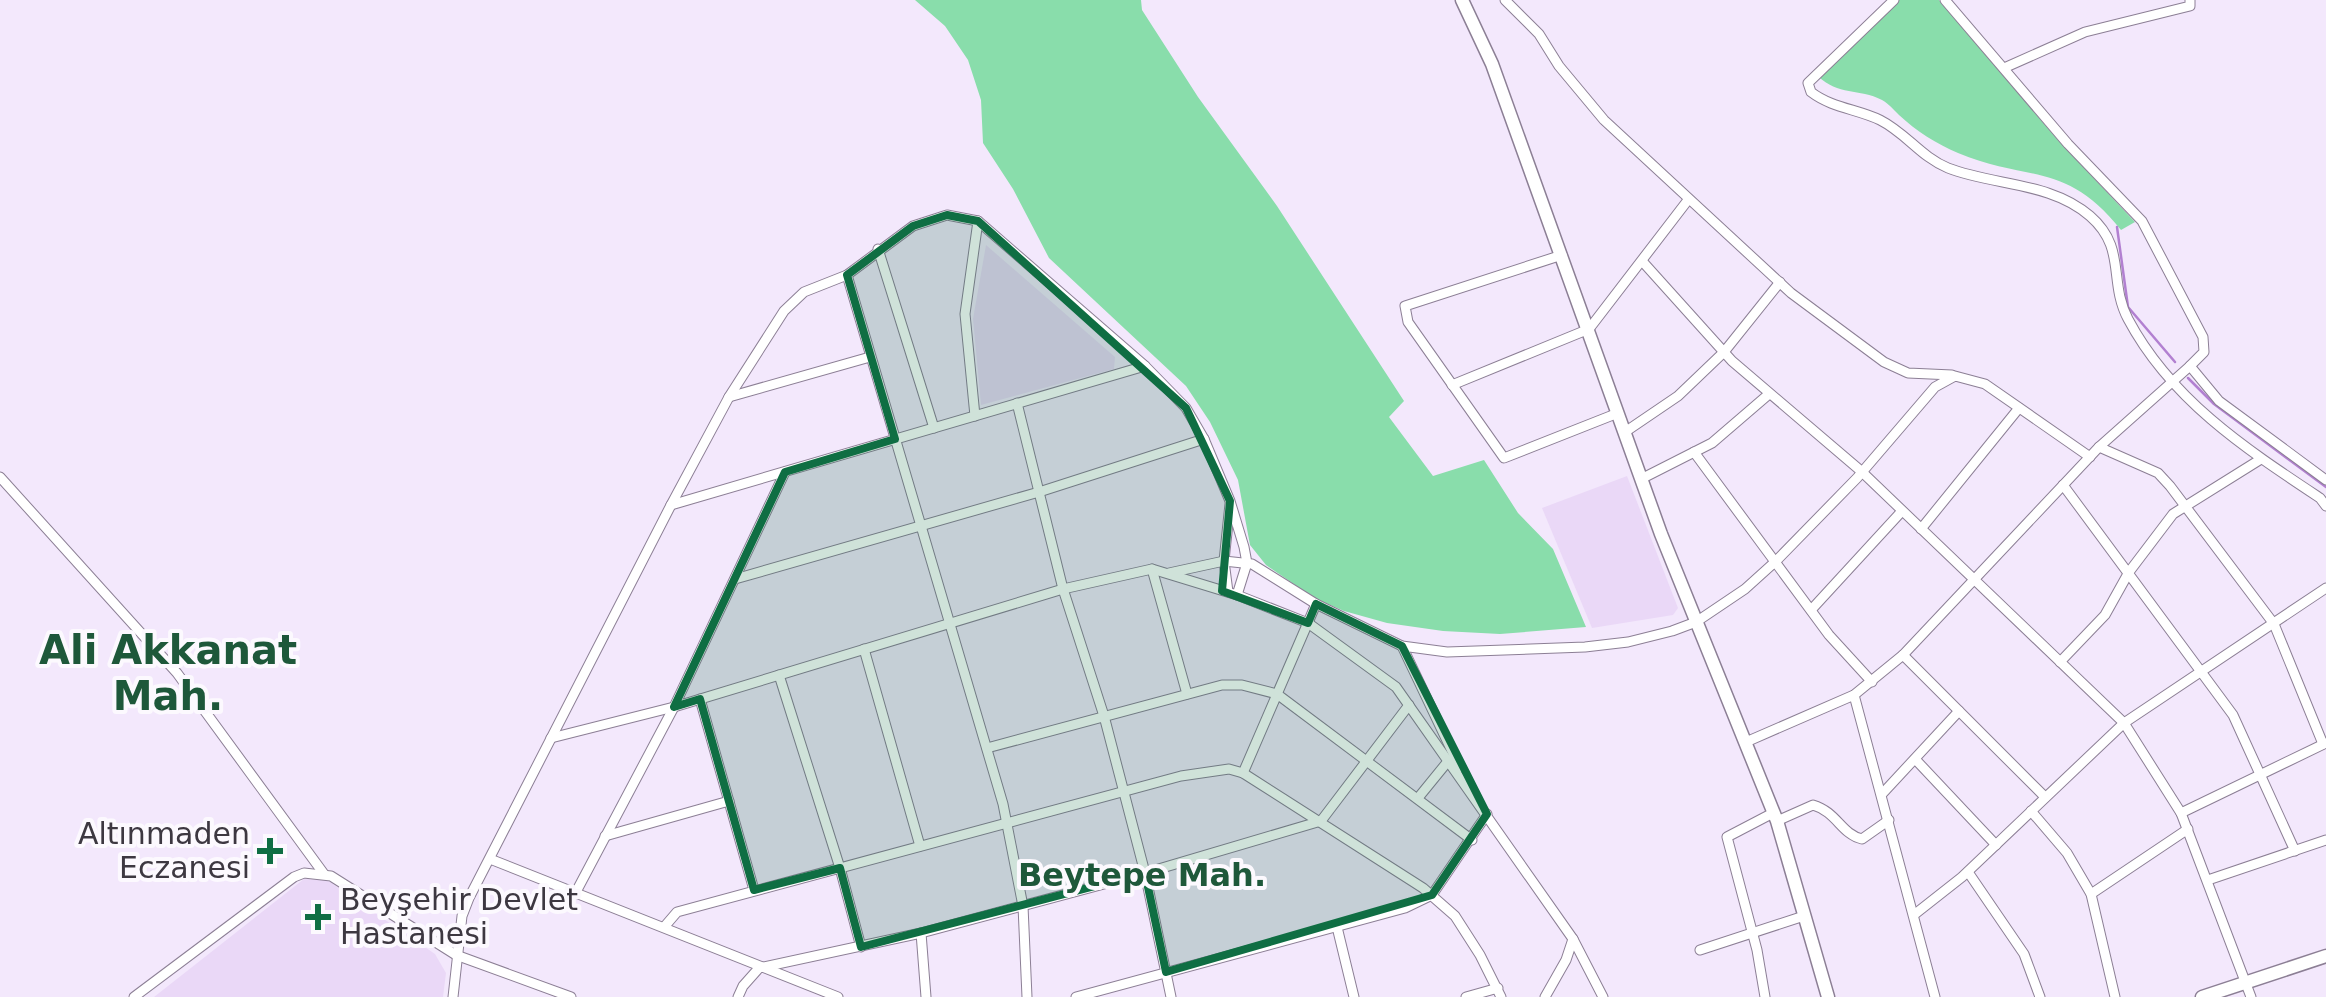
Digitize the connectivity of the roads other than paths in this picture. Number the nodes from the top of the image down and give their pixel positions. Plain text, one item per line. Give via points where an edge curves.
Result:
1 (1462, 0) edge
2 (1506, 0) edge
3 (1894, 0) edge
4 (1945, 0) edge
5 (2190, 0) edge
6 (2004, 68) junction
7 (1688, 200) junction
8 (978, 221) junction
9 (878, 249) junction
10 (1562, 255) junction
11 (1642, 261) junction
12 (847, 275) junction
13 (1780, 282) junction
14 (1589, 330) junction
15 (1724, 352) junction
16 (870, 357) junction
17 (1145, 366) junction
18 (2190, 366) junction
19 (1955, 376) junction
20 (2172, 383) junction
21 (1452, 385) junction
22 (1770, 394) junction
23 (729, 397) junction
24 (1017, 404) junction
25 (2020, 408) junction
26 (1618, 413) junction
27 (975, 416) junction
28 (934, 428) junction
29 (1625, 432) junction
30 (895, 439) junction
31 (1204, 439) junction
32 (2099, 447) junction
33 (1694, 452) junction
34 (2090, 457) junction
35 (2261, 459) junction
36 (1861, 471) junction
37 (785, 472) junction
38 (0, 477) edge
39 (1642, 479) junction
40 (2326, 480) edge
41 (2063, 485) junction
42 (1039, 492) junction
43 (1230, 502) junction
44 (670, 505) junction
45 (2326, 506) edge
46 (2185, 509) junction
47 (1902, 511) junction
48 (920, 524) junction
49 (1921, 529) junction
50 (1224, 561) junction
51 (1776, 561) junction
52 (1246, 564) junction
53 (1152, 568) junction
54 (2129, 572) junction
55 (1168, 574) junction
56 (735, 578) junction
57 (1972, 578) junction
58 (2326, 588) edge
59 (1063, 589) junction
60 (1233, 594) junction
61 (1316, 604) junction
62 (1811, 610) junction
63 (949, 622) junction
64 (1308, 622) junction
65 (1696, 622) junction
66 (2274, 624) junction
67 (1402, 646) junction
68 (864, 649) junction
69 (1904, 655) junction
70 (2060, 662) junction
71 (2200, 672) junction
72 (779, 675) junction
73 (1872, 682) junction
74 (1186, 694) junction
75 (1277, 694) junction
76 (1854, 695) junction
77 (700, 699) junction
78 (1409, 704) junction
79 (674, 707) junction
80 (1959, 711) junction
81 (1104, 716) junction
82 (2124, 724) junction
83 (551, 738) junction
84 (1746, 742) junction
85 (2325, 744) edge
86 (987, 748) junction
87 (1915, 759) junction
88 (1367, 760) junction
89 (1449, 760) junction
90 (1243, 773) junction
91 (2262, 774) junction
92 (1470, 789) junction
93 (1124, 791) junction
94 (1882, 794) junction
95 (2045, 797) junction
96 (1418, 798) junction
97 (729, 801) junction
98 (2031, 811) junction
99 (2181, 812) junction
100 (1488, 814) junction
101 (1775, 817) junction
102 (1889, 820) junction
103 (1321, 821) junction
104 (1007, 823) junction
105 (2188, 829) junction
106 (605, 836) junction
107 (1472, 840) junction
108 (2326, 840) edge
109 (1996, 845) junction
110 (920, 846) junction
111 (2295, 851) junction
112 (490, 859) junction
113 (840, 868) junction
114 (1968, 872) junction
115 (1145, 873) junction
116 (324, 874) junction
117 (2208, 880) junction
118 (754, 890) junction
119 (576, 892) junction
120 (2091, 894) junction
121 (1432, 895) junction
122 (1023, 906) junction
123 (1915, 914) junction
124 (1804, 916) junction
125 (665, 926) junction
126 (1336, 927) junction
127 (920, 933) junction
128 (1752, 934) junction
129 (1573, 939) junction
130 (861, 946) junction
131 (1700, 950) dead end
132 (456, 955) junction
133 (2326, 956) edge
134 (759, 968) junction
135 (1166, 972) junction
136 (2249, 990) edge
137 (1499, 992) edge
138 (134, 997) edge
139 (453, 997) edge
140 (571, 997) edge
141 (738, 997) edge
142 (838, 997) edge
143 (926, 997) edge
144 (1028, 997) edge
145 (1076, 997) edge
146 (1172, 997) edge
147 (1354, 997) edge
148 (1466, 997) edge
149 (1545, 997) edge
150 (1603, 997) edge
151 (1766, 997) edge
152 (1828, 997) edge
153 (1935, 997) edge
154 (2040, 997) edge
155 (2115, 997) edge
156 (2202, 997) edge

1 - 10 street
2 - 7 street via 1604,120
3 - 20 street via 1808,83 1810,92 1878,119 1932,160 2042,191 2087,213 2113,246 2129,320
4 - 6 street
5 - 6 street via 2190,6 2085,32
6 - 18 street via 2142,221 2204,336 2204,352
7 - 11 street
7 - 13 street
8 - 9 street via 947,215 913,226
8 - 17 street
8 - 27 street via 964,314
9 - 12 street
9 - 28 street
10 - 14 street
10 - 21 street via 1405,306 1408,322
11 - 14 street
11 - 15 street
12 - 16 street
12 - 23 street via 804,292 784,310
13 - 15 street
13 - 19 street via 1884,362 1908,373
14 - 21 street
14 - 26 street
15 - 22 street
15 - 29 street via 1678,396
16 - 23 street
16 - 30 street
17 - 24 street
17 - 31 street via 1186,408
18 - 20 street
18 - 40 street via 2219,401
19 - 25 street via 1985,384
19 - 36 street via 1935,387
20 - 32 street
20 - 35 street
21 - 26 street via 1504,458
22 - 33 street
22 - 36 street
23 - 44 street
24 - 27 street
24 - 42 street
25 - 34 street
25 - 49 street
26 - 29 street
27 - 28 street
28 - 30 street
29 - 39 street
30 - 37 street
30 - 48 street
31 - 42 street
31 - 43 street
32 - 34 street
32 - 46 street via 2158,473
33 - 39 street
33 - 51 street
34 - 41 street
35 - 45 street
35 - 46 street
36 - 47 street
36 - 51 street
37 - 44 street
37 - 56 street
38 - 116 street via 177,673
39 - 65 street
41 - 54 street
41 - 57 street
42 - 48 street
42 - 59 street
43 - 50 street
43 - 52 street
44 - 83 street
46 - 54 street via 2172,514
46 - 66 street
47 - 49 street
47 - 62 street
48 - 56 street
48 - 63 street
49 - 57 street
50 - 52 street
50 - 55 street
50 - 60 street
51 - 62 street
51 - 65 street
52 - 60 street
52 - 61 street
53 - 55 street
53 - 59 street
53 - 74 street
54 - 70 street via 2105,615
54 - 71 street
55 - 60 street
56 - 79 street
57 - 69 street
57 - 70 street
58 - 66 street
59 - 63 street
59 - 81 street
60 - 64 street
61 - 64 street
61 - 67 street
62 - 73 street
63 - 68 street
63 - 86 street
64 - 75 street
64 - 78 street via 1396,686
65 - 67 street via 1628,642 1585,646 1447,652
65 - 84 street
66 - 71 street
66 - 85 street
67 - 92 street
68 - 72 street
68 - 110 street
69 - 73 street
69 - 80 street
70 - 82 street
71 - 82 street
71 - 91 street via 2242,730
72 - 77 street
72 - 113 street
73 - 76 street
74 - 75 street via 1222,685
74 - 81 street
75 - 88 street
75 - 90 street
76 - 84 street
76 - 94 street
77 - 79 street
77 - 97 street
78 - 88 street
78 - 89 street
79 - 83 street
79 - 106 street
80 - 87 street
80 - 95 street
81 - 86 street
81 - 93 street
82 - 95 street
82 - 99 street
83 - 112 street
84 - 101 street
85 - 91 street
86 - 104 street
87 - 94 street
87 - 109 street
88 - 96 street
88 - 103 street
89 - 92 street
89 - 96 street
90 - 93 street via 1182,776
90 - 103 street
91 - 99 street
91 - 111 street
92 - 100 street
93 - 104 street
93 - 115 street
94 - 102 street
95 - 98 street
96 - 107 street
97 - 106 street
97 - 118 street
98 - 109 street
98 - 120 street
99 - 105 street
100 - 107 street
100 - 129 street
101 - 102 street via 1813,805 1828,809 1862,839
101 - 124 street
101 - 128 street via 1726,837
102 - 123 street
103 - 115 street
103 - 121 street
104 - 110 street
104 - 122 street
105 - 117 street
105 - 120 street
106 - 119 street
107 - 121 street
108 - 111 street
109 - 114 street
110 - 113 street
111 - 117 street
112 - 119 street
112 - 132 street via 462,916
113 - 118 street
113 - 130 street
114 - 123 street
114 - 154 street via 2024,954
115 - 122 street
115 - 135 street
116 - 132 street
116 - 138 street via 294,877
117 - 136 street
118 - 125 street via 678,912
119 - 125 street
120 - 155 street
121 - 126 street
121 - 137 street via 1455,916
122 - 127 street
122 - 144 street
123 - 153 street
124 - 128 street
124 - 152 street
125 - 134 street
126 - 135 street
126 - 147 street
127 - 130 street
127 - 143 street
128 - 131 street
128 - 151 street
129 - 149 street
129 - 150 street
130 - 134 street
132 - 139 street
132 - 140 street
133 - 136 street
134 - 141 street
134 - 142 street
135 - 145 street
135 - 146 street
136 - 156 street
137 - 148 street

